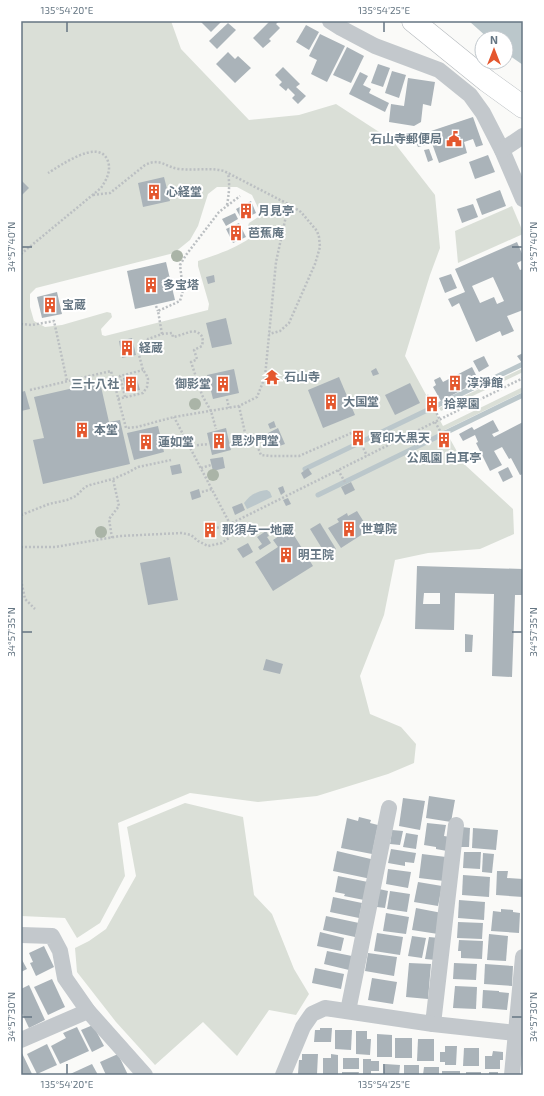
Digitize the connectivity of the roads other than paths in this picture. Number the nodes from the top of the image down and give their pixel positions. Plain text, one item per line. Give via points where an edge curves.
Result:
1 (330, 21) edge
2 (413, 21) edge
3 (523, 108) edge
4 (523, 136) edge
5 (502, 150) junction
6 (523, 199) edge
7 (389, 808) dead end
8 (456, 825) dead end
9 (21, 935) edge
10 (523, 957) edge
11 (88, 1011) junction
12 (348, 1011) junction
13 (433, 1024) junction
14 (519, 1033) edge
15 (21, 1040) edge
16 (145, 1075) edge
17 (283, 1075) edge
18 (512, 1075) edge

1 - 5 street via 375,46 439,70 470,95 483,113
2 - 3 highway
4 - 5 street
5 - 6 street
7 - 12 street
8 - 13 street
9 - 11 street via 52,936 60,951 65,978
10 - 14 street
11 - 15 street
11 - 16 street
12 - 13 street
12 - 17 street via 325,1008 312,1014 303,1027
13 - 14 street
14 - 18 street

